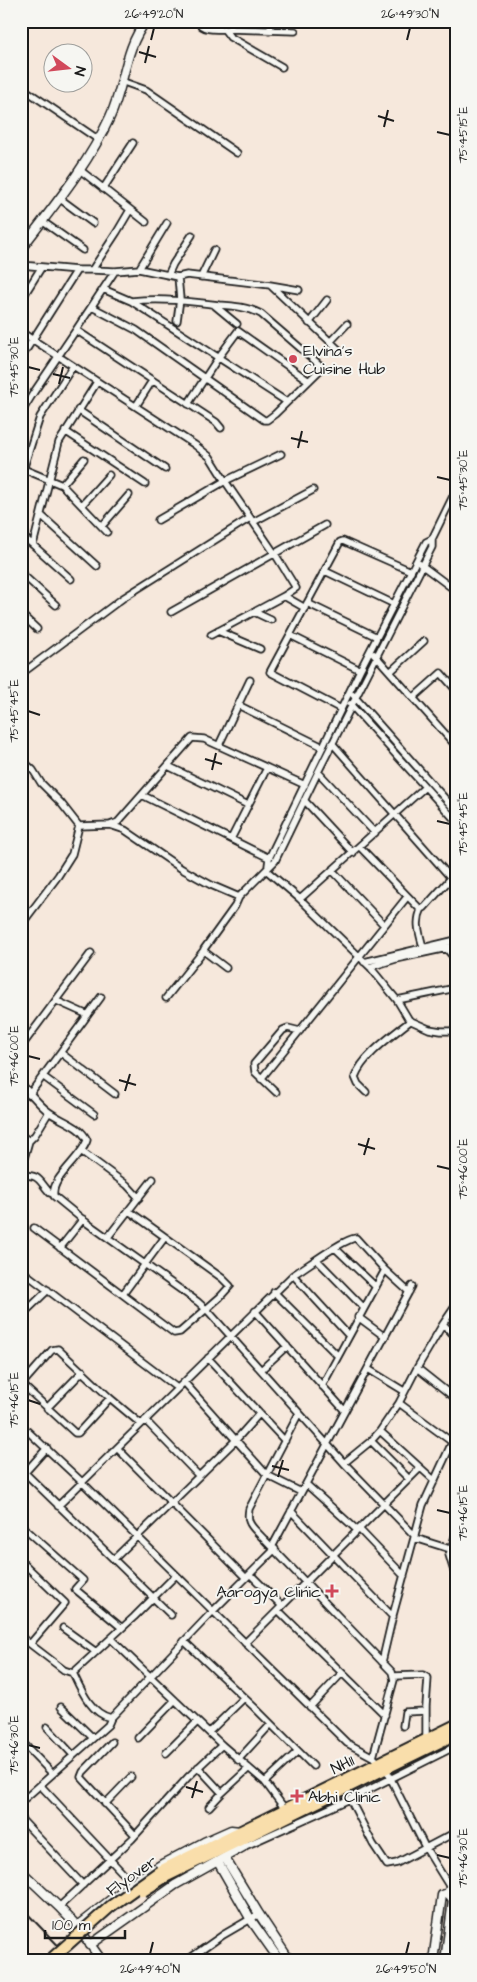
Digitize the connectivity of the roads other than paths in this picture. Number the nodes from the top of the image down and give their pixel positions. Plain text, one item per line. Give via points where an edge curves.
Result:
1 (146, 21) edge
2 (197, 21) edge
3 (233, 21) edge
4 (273, 21) edge
5 (226, 29) junction
6 (269, 31) junction
7 (295, 31) dead end
8 (282, 67) dead end
9 (121, 81) junction
10 (21, 87) edge
11 (100, 140) junction
12 (133, 143) dead end
13 (237, 153) dead end
14 (80, 170) junction
15 (103, 189) junction
16 (59, 198) junction
17 (130, 210) junction
18 (42, 221) junction
19 (146, 222) dead end
20 (93, 223) dead end
21 (166, 223) dead end
22 (192, 236) dead end
23 (21, 249) edge
24 (83, 250) dead end
25 (214, 250) dead end
26 (21, 266) edge
27 (42, 268) junction
28 (139, 269) junction
29 (77, 270) junction
30 (92, 270) junction
31 (115, 271) junction
32 (168, 275) junction
33 (178, 276) junction
34 (201, 277) junction
35 (270, 285) junction
36 (103, 289) junction
37 (299, 290) dead end
38 (21, 300) edge
39 (180, 300) junction
40 (327, 300) dead end
41 (131, 301) junction
42 (213, 304) junction
43 (92, 307) junction
44 (177, 321) dead end
45 (309, 323) junction
46 (237, 324) dead end
47 (347, 324) dead end
48 (76, 330) junction
49 (21, 332) edge
50 (32, 339) junction
51 (330, 342) junction
52 (338, 350) dead end
53 (59, 356) junction
54 (21, 358) edge
55 (218, 358) junction
56 (73, 366) junction
57 (204, 379) junction
58 (152, 381) junction
59 (97, 382) junction
60 (308, 382) junction
61 (286, 402) junction
62 (188, 404) junction
63 (136, 406) junction
64 (78, 410) junction
65 (21, 413) edge
66 (221, 428) dead end
67 (65, 431) junction
68 (281, 454) dead end
69 (84, 459) dead end
70 (23, 468) edge
71 (165, 468) dead end
72 (109, 475) dead end
73 (21, 476) edge
74 (50, 479) junction
75 (225, 482) junction
76 (145, 484) dead end
77 (62, 485) junction
78 (313, 490) dead end
79 (456, 490) edge
80 (129, 496) dead end
81 (82, 505) junction
82 (41, 515) junction
83 (158, 520) dead end
84 (251, 520) junction
85 (325, 525) dead end
86 (102, 526) junction
87 (107, 532) dead end
88 (21, 535) edge
89 (432, 539) junction
90 (33, 546) junction
91 (274, 554) junction
92 (416, 561) junction
93 (422, 565) junction
94 (97, 566) dead end
95 (325, 571) junction
96 (411, 571) junction
97 (21, 573) edge
98 (71, 579) dead end
99 (456, 591) edge
100 (284, 596) junction
101 (394, 604) junction
102 (56, 605) dead end
103 (306, 606) junction
104 (171, 612) dead end
105 (254, 612) junction
106 (21, 614) edge
107 (271, 620) dead end
108 (37, 629) dead end
109 (218, 631) junction
110 (210, 635) dead end
111 (290, 636) junction
112 (377, 637) junction
113 (424, 640) dead end
114 (260, 649) dead end
115 (370, 651) junction
116 (376, 656) junction
117 (360, 670) junction
118 (390, 672) junction
119 (21, 674) edge
120 (250, 680) dead end
121 (456, 690) edge
122 (350, 692) junction
123 (356, 697) junction
124 (413, 698) junction
125 (346, 700) junction
126 (238, 705) junction
127 (351, 706) junction
128 (341, 710) junction
129 (332, 743) junction
130 (219, 745) junction
131 (456, 746) edge
132 (323, 747) junction
133 (21, 759) edge
134 (168, 766) junction
135 (267, 768) junction
136 (318, 772) junction
137 (305, 785) junction
138 (425, 787) junction
139 (142, 795) junction
140 (304, 800) junction
141 (248, 805) junction
142 (456, 811) edge
143 (395, 815) junction
144 (456, 821) edge
145 (110, 825) junction
146 (79, 826) junction
147 (375, 833) junction
148 (231, 839) junction
149 (360, 847) junction
150 (353, 853) junction
151 (269, 858) junction
152 (267, 868) junction
153 (332, 870) junction
154 (450, 878) junction
155 (456, 884) edge
156 (239, 897) junction
157 (407, 897) junction
158 (300, 900) junction
159 (422, 908) junction
160 (22, 922) edge
161 (384, 925) junction
162 (456, 940) edge
163 (456, 946) edge
164 (423, 947) junction
165 (446, 948) junction
166 (204, 950) junction
167 (91, 953) dead end
168 (358, 956) junction
169 (456, 960) edge
170 (364, 962) junction
171 (370, 967) junction
172 (226, 968) dead end
173 (456, 988) edge
174 (101, 997) dead end
175 (166, 998) dead end
176 (397, 1000) junction
177 (57, 1001) junction
178 (88, 1015) junction
179 (410, 1021) junction
180 (300, 1031) junction
181 (456, 1031) edge
182 (21, 1047) edge
183 (61, 1053) junction
184 (44, 1077) junction
185 (261, 1079) junction
186 (22, 1087) edge
187 (276, 1092) dead end
188 (366, 1092) dead end
189 (114, 1094) dead end
190 (29, 1095) junction
191 (49, 1112) junction
192 (94, 1114) dead end
193 (21, 1135) edge
194 (28, 1141) junction
195 (81, 1151) junction
196 (21, 1169) edge
197 (21, 1175) edge
198 (153, 1179) dead end
199 (53, 1194) junction
200 (139, 1198) junction
201 (129, 1211) junction
202 (83, 1219) junction
203 (34, 1228) dead end
204 (108, 1237) junction
205 (165, 1237) junction
206 (60, 1248) junction
207 (335, 1248) junction
208 (317, 1260) junction
209 (144, 1264) junction
210 (21, 1270) edge
211 (384, 1270) junction
212 (293, 1275) junction
213 (376, 1287) junction
214 (48, 1290) junction
215 (274, 1292) junction
216 (123, 1294) junction
217 (456, 1305) edge
218 (363, 1307) junction
219 (206, 1309) junction
220 (255, 1312) junction
221 (21, 1316) edge
222 (358, 1317) junction
223 (443, 1324) junction
224 (231, 1335) junction
225 (349, 1336) junction
226 (385, 1337) junction
227 (456, 1337) edge
228 (286, 1346) junction
229 (338, 1356) junction
230 (208, 1358) junction
231 (417, 1368) junction
232 (368, 1369) junction
233 (261, 1370) junction
234 (83, 1371) junction
235 (184, 1382) junction
236 (322, 1386) junction
237 (177, 1388) junction
238 (404, 1391) junction
239 (110, 1398) junction
240 (456, 1399) edge
241 (399, 1403) junction
242 (47, 1408) junction
243 (345, 1411) junction
244 (299, 1413) junction
245 (259, 1414) junction
246 (143, 1422) junction
247 (21, 1425) edge
248 (380, 1431) junction
249 (456, 1434) edge
250 (235, 1441) junction
251 (285, 1441) junction
252 (371, 1441) junction
253 (452, 1442) junction
254 (327, 1445) junction
255 (47, 1448) junction
256 (117, 1448) junction
257 (344, 1463) junction
258 (420, 1468) junction
259 (23, 1473) edge
260 (267, 1474) junction
261 (198, 1476) junction
262 (409, 1479) junction
263 (435, 1481) junction
264 (82, 1482) junction
265 (306, 1484) junction
266 (301, 1492) junction
267 (172, 1503) junction
268 (384, 1504) junction
269 (58, 1506) junction
270 (291, 1511) junction
271 (21, 1525) edge
272 (358, 1530) junction
273 (456, 1533) edge
274 (138, 1536) junction
275 (415, 1537) junction
276 (273, 1548) junction
277 (450, 1549) junction
278 (332, 1555) junction
279 (453, 1556) edge
280 (114, 1559) junction
281 (21, 1561) edge
282 (176, 1575) junction
283 (248, 1576) junction
284 (404, 1576) junction
285 (456, 1578) edge
286 (305, 1582) junction
287 (153, 1598) junction
288 (280, 1608) junction
289 (213, 1611) junction
290 (171, 1615) dead end
291 (393, 1617) junction
292 (63, 1628) dead end
293 (122, 1628) junction
294 (21, 1637) edge
295 (111, 1639) junction
296 (184, 1641) junction
297 (245, 1643) junction
298 (30, 1644) junction
299 (96, 1652) junction
300 (382, 1662) junction
301 (72, 1673) junction
302 (342, 1673) junction
303 (151, 1676) junction
304 (394, 1676) junction
305 (244, 1698) junction
306 (175, 1700) junction
307 (61, 1707) dead end
308 (310, 1707) junction
309 (426, 1711) junction
310 (385, 1715) junction
311 (111, 1718) junction
312 (198, 1722) junction
313 (271, 1724) junction
314 (456, 1725) edge
315 (403, 1726) dead end
316 (47, 1727) dead end
317 (209, 1732) junction
318 (456, 1734) edge
319 (92, 1738) junction
320 (138, 1738) dead end
321 (426, 1739) junction
322 (21, 1741) edge
323 (112, 1742) dead end
324 (222, 1745) junction
325 (456, 1746) edge
326 (298, 1751) junction
327 (166, 1753) dead end
328 (73, 1755) junction
329 (238, 1760) junction
330 (313, 1766) dead end
331 (198, 1767) junction
332 (382, 1767) junction
333 (249, 1768) junction
334 (51, 1774) junction
335 (131, 1777) dead end
336 (265, 1782) junction
337 (40, 1786) junction
338 (222, 1793) junction
339 (350, 1799) junction
340 (21, 1802) edge
341 (105, 1804) junction
342 (209, 1807) dead end
343 (285, 1809) junction
344 (21, 1819) edge
345 (456, 1832) edge
346 (136, 1835) junction
347 (243, 1839) junction
348 (425, 1847) junction
349 (111, 1859) junction
350 (222, 1860) junction
351 (21, 1871) edge
352 (163, 1874) junction
353 (132, 1882) junction
354 (83, 1885) junction
355 (449, 1891) junction
356 (456, 1897) edge
357 (59, 1907) junction
358 (259, 1914) junction
359 (251, 1920) junction
360 (77, 1926) junction
361 (90, 1945) junction
362 (49, 1961) edge
363 (59, 1961) edge
364 (102, 1961) edge
365 (186, 1961) edge
366 (280, 1961) edge
367 (290, 1961) edge
368 (433, 1961) edge
369 (445, 1961) edge

1 - 9 street via 137,33
2 - 5 street via 206,29
3 - 5 street
4 - 6 street
5 - 6 street
5 - 8 street via 230,37
6 - 7 street
9 - 11 street via 112,114
9 - 13 street via 146,90
10 - 11 street
11 - 14 street
12 - 15 street
14 - 15 street
14 - 16 street
15 - 17 street
16 - 18 street
16 - 20 street
17 - 19 street
17 - 30 street
18 - 23 street
18 - 24 street
21 - 28 street
22 - 32 street
25 - 34 street
26 - 27 street
27 - 29 street
27 - 38 street
28 - 31 street
28 - 32 street
29 - 30 street
29 - 50 street
30 - 31 street
31 - 36 street
32 - 33 street
33 - 34 street
33 - 39 street
34 - 35 street
35 - 37 street
35 - 45 street
36 - 41 street
36 - 43 street
39 - 41 street
39 - 42 street
39 - 44 street
40 - 45 street
41 - 55 street
42 - 46 street
42 - 60 street via 261,314 321,366
43 - 48 street
43 - 57 street via 136,330
45 - 51 street
47 - 51 street
48 - 53 street
48 - 58 street
49 - 50 street
50 - 53 street
50 - 54 street
51 - 52 street
53 - 56 street
53 - 65 street
55 - 57 street
55 - 60 street via 238,331
55 - 61 street
56 - 59 street
56 - 70 street via 40,417
57 - 61 street via 264,420
57 - 62 street
58 - 62 street
58 - 63 street
59 - 63 street
59 - 64 street
60 - 61 street
62 - 66 street
63 - 75 street via 210,457
64 - 67 street
64 - 71 street
67 - 74 street
67 - 76 street
68 - 75 street
69 - 77 street
70 - 73 street
70 - 74 street
72 - 81 street
74 - 77 street
74 - 82 street
75 - 83 street
75 - 84 street
77 - 81 street
78 - 84 street
79 - 89 street
80 - 86 street
81 - 86 street
82 - 90 street
82 - 94 street
84 - 91 street
84 - 119 street via 123,598
85 - 91 street
86 - 87 street
88 - 90 street
89 - 92 street via 426,542
89 - 93 street via 432,547
90 - 98 street
91 - 100 street via 296,588
91 - 104 street
92 - 93 street
92 - 96 street
93 - 99 street
93 - 116 street
95 - 96 street via 343,541
95 - 101 street
95 - 103 street
96 - 101 street
97 - 102 street
100 - 103 street
100 - 105 street
101 - 112 street
103 - 111 street
103 - 112 street
105 - 107 street
105 - 109 street
106 - 108 street
109 - 110 street
109 - 114 street
111 - 117 street
111 - 128 street via 270,672
112 - 115 street
113 - 118 street
115 - 116 street
115 - 117 street
116 - 118 street
116 - 123 street
117 - 122 street
118 - 124 street
120 - 126 street
121 - 124 street via 441,673
122 - 123 street
122 - 125 street
123 - 127 street
123 - 142 street
124 - 131 street
125 - 127 street
125 - 128 street
126 - 130 street
126 - 132 street
127 - 129 street
127 - 138 street
128 - 132 street
129 - 136 street
129 - 143 street
130 - 134 street via 192,738
130 - 135 street
132 - 137 street
133 - 146 street
134 - 139 street
134 - 141 street
135 - 137 street
135 - 141 street
136 - 140 street
136 - 147 street
137 - 151 street
138 - 143 street
138 - 144 street
139 - 145 street via 118,822
139 - 148 street
140 - 150 street
140 - 152 street via 275,861
141 - 148 street
143 - 147 street
143 - 154 street
145 - 146 street
145 - 156 street via 125,830 189,873
146 - 160 street via 72,854
147 - 149 street
148 - 151 street
149 - 150 street
149 - 157 street
150 - 153 street
151 - 152 street
152 - 156 street
152 - 158 street
153 - 158 street
153 - 161 street
154 - 155 street
154 - 159 street
156 - 166 street
157 - 159 street
157 - 161 street
158 - 168 street
159 - 164 street via 417,926
161 - 168 street
162 - 164 street
163 - 165 street
164 - 170 street
165 - 169 street
165 - 171 street
166 - 172 street
166 - 175 street
167 - 177 street
168 - 170 street
168 - 180 street
170 - 171 street
171 - 176 street
173 - 176 street
174 - 178 street
176 - 179 street
177 - 178 street
177 - 182 street
178 - 183 street
179 - 181 street via 440,1032
179 - 188 street via 357,1071 354,1078
180 - 185 street
180 - 185 street via 283,1030 257,1060 254,1069
183 - 184 street
183 - 189 street
184 - 190 street
184 - 192 street
185 - 187 street
186 - 190 street
190 - 191 street
191 - 194 street
191 - 195 street via 85,1135 87,1140
193 - 194 street
194 - 196 street
195 - 199 street via 54,1187
195 - 200 street via 127,1185
197 - 199 street via 38,1178
198 - 200 street
199 - 202 street
200 - 201 street
201 - 204 street
201 - 205 street
202 - 204 street
202 - 206 street
203 - 206 street
204 - 209 street
205 - 209 street
205 - 219 street via 230,1286
206 - 216 street
207 - 208 street
207 - 211 street via 356,1238
207 - 213 street
208 - 212 street
208 - 218 street
209 - 216 street
209 - 219 street
210 - 214 street
211 - 213 street
211 - 226 street via 411,1289
212 - 215 street
212 - 225 street
213 - 218 street
214 - 221 street
214 - 237 street
215 - 220 street
215 - 229 street
216 - 219 street via 174,1333 180,1332
217 - 223 street
218 - 222 street
219 - 224 street
220 - 224 street
220 - 228 street
222 - 225 street
222 - 226 street
223 - 227 street
223 - 231 street
224 - 230 street
224 - 233 street
225 - 229 street
226 - 232 street
228 - 233 street
228 - 236 street
229 - 236 street
230 - 235 street
230 - 245 street
231 - 238 street
231 - 240 street
232 - 238 street
232 - 243 street
233 - 244 street
234 - 239 street
234 - 242 street
234 - 242 street via 61,1350 52,1350 23,1383
235 - 237 street
235 - 250 street
236 - 243 street
237 - 246 street
238 - 241 street
239 - 242 street via 76,1434
239 - 246 street
241 - 248 street
241 - 253 street
243 - 254 street
244 - 251 street
244 - 254 street
245 - 250 street
245 - 251 street
246 - 256 street
246 - 261 street
247 - 255 street
248 - 252 street
248 - 258 street
249 - 253 street
250 - 260 street
250 - 261 street
251 - 260 street
252 - 257 street
252 - 262 street
253 - 263 street
254 - 257 street
254 - 265 street
255 - 259 street
255 - 264 street
256 - 264 street
256 - 267 street
257 - 268 street
258 - 262 street
258 - 263 street
259 - 269 street
260 - 266 street
260 - 276 street via 247,1518
261 - 267 street
262 - 268 street
263 - 275 street via 423,1506
264 - 269 street
264 - 274 street
265 - 266 street
265 - 272 street
266 - 270 street
267 - 274 street
267 - 283 street
268 - 272 street
268 - 275 street
269 - 280 street
270 - 276 street
270 - 278 street
271 - 293 street via 83,1580 75,1589
272 - 278 street
272 - 284 street
273 - 277 street
274 - 280 street
274 - 282 street
275 - 277 street
275 - 284 street
276 - 283 street
276 - 286 street
277 - 279 street
278 - 286 street
278 - 291 street
279 - 285 street
280 - 287 street
281 - 298 street via 65,1603
282 - 287 street
282 - 289 street
283 - 288 street
283 - 289 street
284 - 291 street
286 - 288 street
286 - 300 street
287 - 290 street
287 - 293 street
288 - 297 street
288 - 302 street
289 - 296 street
289 - 297 street
291 - 300 street
292 - 299 street
293 - 295 street
294 - 298 street
295 - 299 street
295 - 303 street
296 - 303 street
296 - 305 street
297 - 308 street
298 - 301 street
299 - 301 street
300 - 304 street
301 - 311 street via 85,1698 103,1717
302 - 308 street
302 - 310 street
303 - 306 street
303 - 311 street
304 - 309 street via 428,1678
304 - 310 street
305 - 313 street
305 - 317 street
306 - 312 street
306 - 320 street
307 - 319 street
308 - 332 street via 347,1743
309 - 315 street via 405,1712
309 - 321 street
310 - 332 street
311 - 319 street via 108,1725
312 - 317 street
312 - 327 street
313 - 326 street
313 - 329 street
314 - 321 highway, NH11
316 - 328 street
317 - 324 street
318 - 332 highway
319 - 328 street
321 - 332 highway, NH11
322 - 334 street
323 - 341 street via 81,1777
324 - 329 street
324 - 331 street
325 - 332 street
326 - 330 street
326 - 336 street
328 - 334 street
329 - 333 street
331 - 338 street
331 - 346 street
332 - 339 street
332 - 343 highway, NH11
332 - 347 highway
332 - 348 street
333 - 336 street
333 - 338 street
334 - 337 street
335 - 341 street
336 - 343 street
337 - 340 street
337 - 349 street
338 - 342 street
339 - 347 street
339 - 348 street via 387,1865
341 - 346 street
343 - 347 highway, NH11
344 - 354 street
345 - 348 street
346 - 349 street
347 - 350 street
347 - 352 highway, Flyover
347 - 353 street via 231,1830
348 - 355 street
349 - 353 street
349 - 354 street
350 - 358 street
350 - 359 street
350 - 361 street via 175,1885
351 - 357 street
352 - 362 highway, Flyover, bridge via 111,1906
352 - 363 highway, Flyover, bridge
353 - 360 street
354 - 357 street
355 - 356 street
355 - 368 street via 442,1895
355 - 369 street via 453,1900
357 - 360 street
358 - 359 street
358 - 367 street
359 - 365 street
359 - 366 street
360 - 361 street
361 - 364 street

